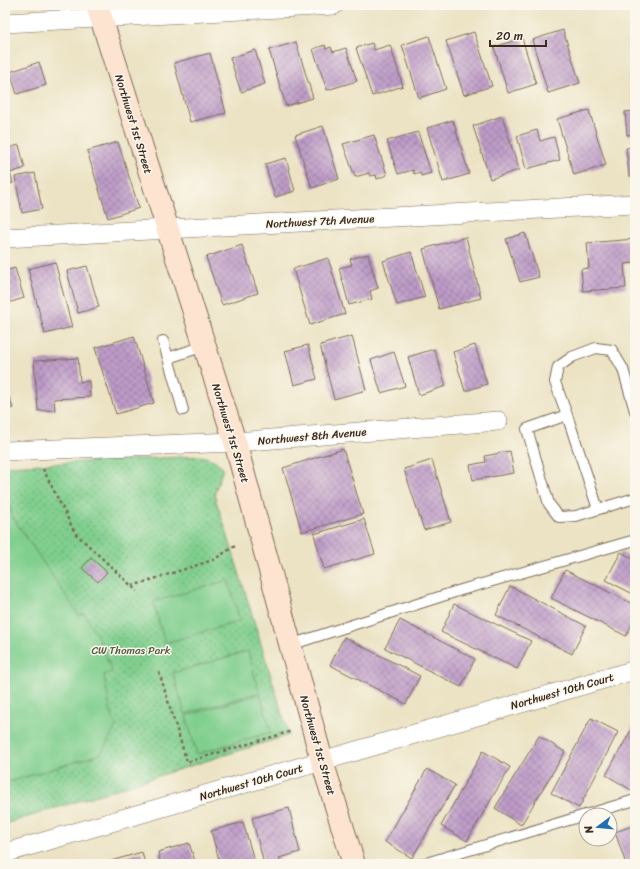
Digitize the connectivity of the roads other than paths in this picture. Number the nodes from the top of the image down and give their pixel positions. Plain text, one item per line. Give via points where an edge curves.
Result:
1 (334, 5) edge
2 (99, 11) edge
3 (5, 23) edge
4 (635, 204) edge
5 (167, 228) junction
6 (5, 238) edge
7 (163, 340) dead end
8 (204, 346) junction
9 (168, 358) junction
10 (183, 410) dead end
11 (635, 410) edge
12 (567, 415) junction
13 (498, 421) dead end
14 (235, 442) junction
15 (5, 451) edge
16 (635, 498) edge
17 (598, 509) junction
18 (635, 540) edge
19 (290, 645) junction
20 (635, 670) edge
21 (322, 761) junction
22 (635, 800) edge
23 (5, 853) edge
24 (354, 864) edge
25 (423, 864) edge

1 - 2 street
2 - 3 street
2 - 5 street, Northwest 1st Street
4 - 5 street, Northwest 7th Avenue
5 - 6 street, Northwest 7th Avenue
5 - 8 street, Northwest 1st Street
7 - 9 lane
8 - 9 lane
8 - 14 street, Northwest 1st Street
9 - 10 lane
11 - 12 lane via 623,370 612,350 596,348 572,357 558,367 555,382
12 - 17 lane
12 - 17 lane via 527,429 549,504 559,517 576,516
13 - 14 street, Northwest 8th Avenue
14 - 15 street, Northwest 8th Avenue
14 - 19 street, Northwest 1st Street
16 - 17 lane
18 - 19 lane via 461,590
19 - 21 street, Northwest 1st Street
20 - 21 street, Northwest 10th Court
21 - 23 street, Northwest 10th Court
21 - 24 street, Northwest 1st Street
22 - 25 lane

